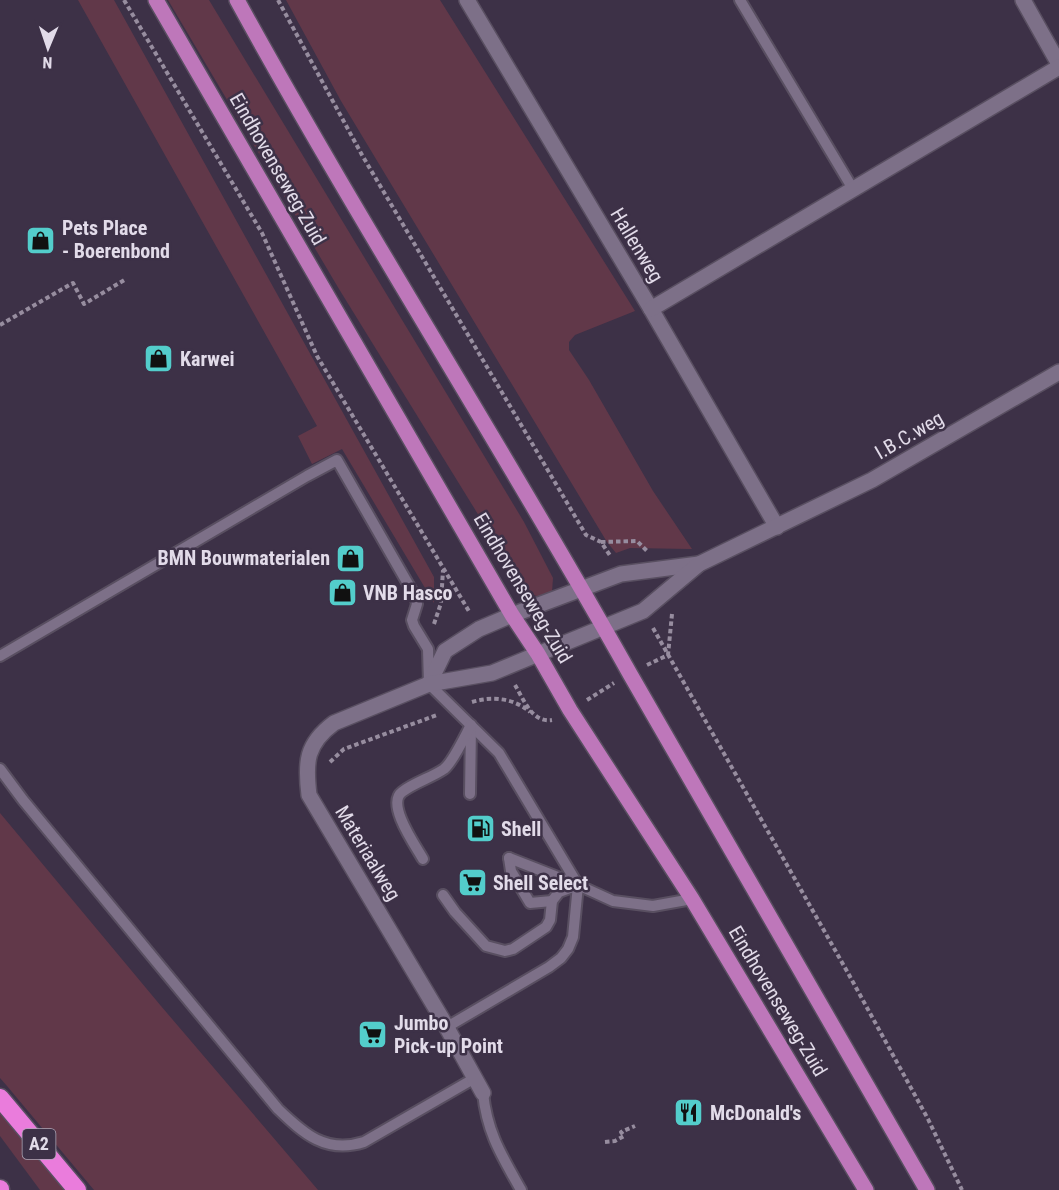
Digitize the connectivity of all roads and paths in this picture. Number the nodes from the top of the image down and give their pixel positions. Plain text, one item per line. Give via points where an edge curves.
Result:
1 (156, 0) edge
2 (237, 0) edge
3 (467, 0) edge
4 (740, 0) edge
5 (1023, 0) edge
6 (1059, 66) edge
7 (853, 189) junction
8 (126, 279) dead end
9 (651, 309) junction
10 (0, 325) edge
11 (1059, 372) edge
12 (777, 527) junction
13 (601, 542) dead end
14 (699, 564) junction
15 (665, 568) junction
16 (443, 569) dead end
17 (674, 586) junction
18 (583, 589) junction
19 (512, 615) junction
20 (604, 629) junction
21 (418, 633) junction
22 (538, 654) junction
23 (668, 655) dead end
24 (0, 656) edge
25 (429, 684) junction
26 (454, 709) junction
27 (536, 717) dead end
28 (471, 725) junction
29 (0, 769) edge
30 (326, 769) dead end
31 (470, 794) dead end
32 (423, 859) dead end
33 (578, 885) junction
34 (443, 895) dead end
35 (692, 899) junction
36 (552, 901) junction
37 (447, 1027) junction
38 (475, 1078) junction
39 (483, 1093) joint
40 (0, 1098) edge
41 (635, 1126) dead end
42 (605, 1142) dead end
43 (77, 1190) edge
44 (521, 1190) edge
45 (866, 1190) edge
46 (927, 1190) edge

1 - 19 main road, Eindhovenseweg-Zuid
2 - 18 main road, Eindhovenseweg-Zuid via 300,114
3 - 9 street, Hallenweg
4 - 7 lane
5 - 6 street, Hallenweg
6 - 7 street, Hallenweg
7 - 9 street, Hallenweg
8 - 10 path via 84,304 73,283
9 - 12 street
11 - 12 street, I.B.C.weg via 872,480
12 - 14 street, I.B.C.weg
13 - 15 path via 637,542
14 - 15 street, I.B.C.weg
14 - 17 street, I.B.C.weg
15 - 18 street, I.B.C.weg via 621,574
16 - 21 path via 440,609 431,628
17 - 20 street, I.B.C.weg via 643,611
17 - 23 path
18 - 19 street, I.B.C.weg
18 - 20 main road, Eindhovenseweg-Zuid
19 - 22 main road, Eindhovenseweg-Zuid
19 - 25 street via 479,629 445,651
20 - 22 street, I.B.C.weg
20 - 46 main road, Eindhovenseweg-Zuid
21 - 24 lane via 412,620 415,596 337,460
21 - 25 lane via 428,649
22 - 25 street, Materiaalweg via 492,673
22 - 35 main road, Eindhovenseweg-Zuid
25 - 26 lane
25 - 37 street, Materiaalweg via 334,723 312,746 306,773 309,795
26 - 27 path via 498,699 517,703
26 - 28 lane
26 - 30 path via 344,749
28 - 31 lane
28 - 32 lane via 446,768 407,789 397,799 397,811
28 - 33 lane via 499,753
29 - 38 lane via 278,1109 316,1140 340,1147 364,1142
33 - 35 lane via 613,901 643,905
33 - 36 lane via 559,892
33 - 36 lane via 509,858 530,903
33 - 37 lane via 573,937 561,958
34 - 36 lane via 486,946 505,951 546,927
35 - 45 main road, Eindhovenseweg-Zuid
37 - 38 street, Materiaalweg
38 - 39 street, Materiaalweg
39 - 44 lane via 493,1140
40 - 43 highway, A2
41 - 42 path via 621,1132 624,1136 615,1142

